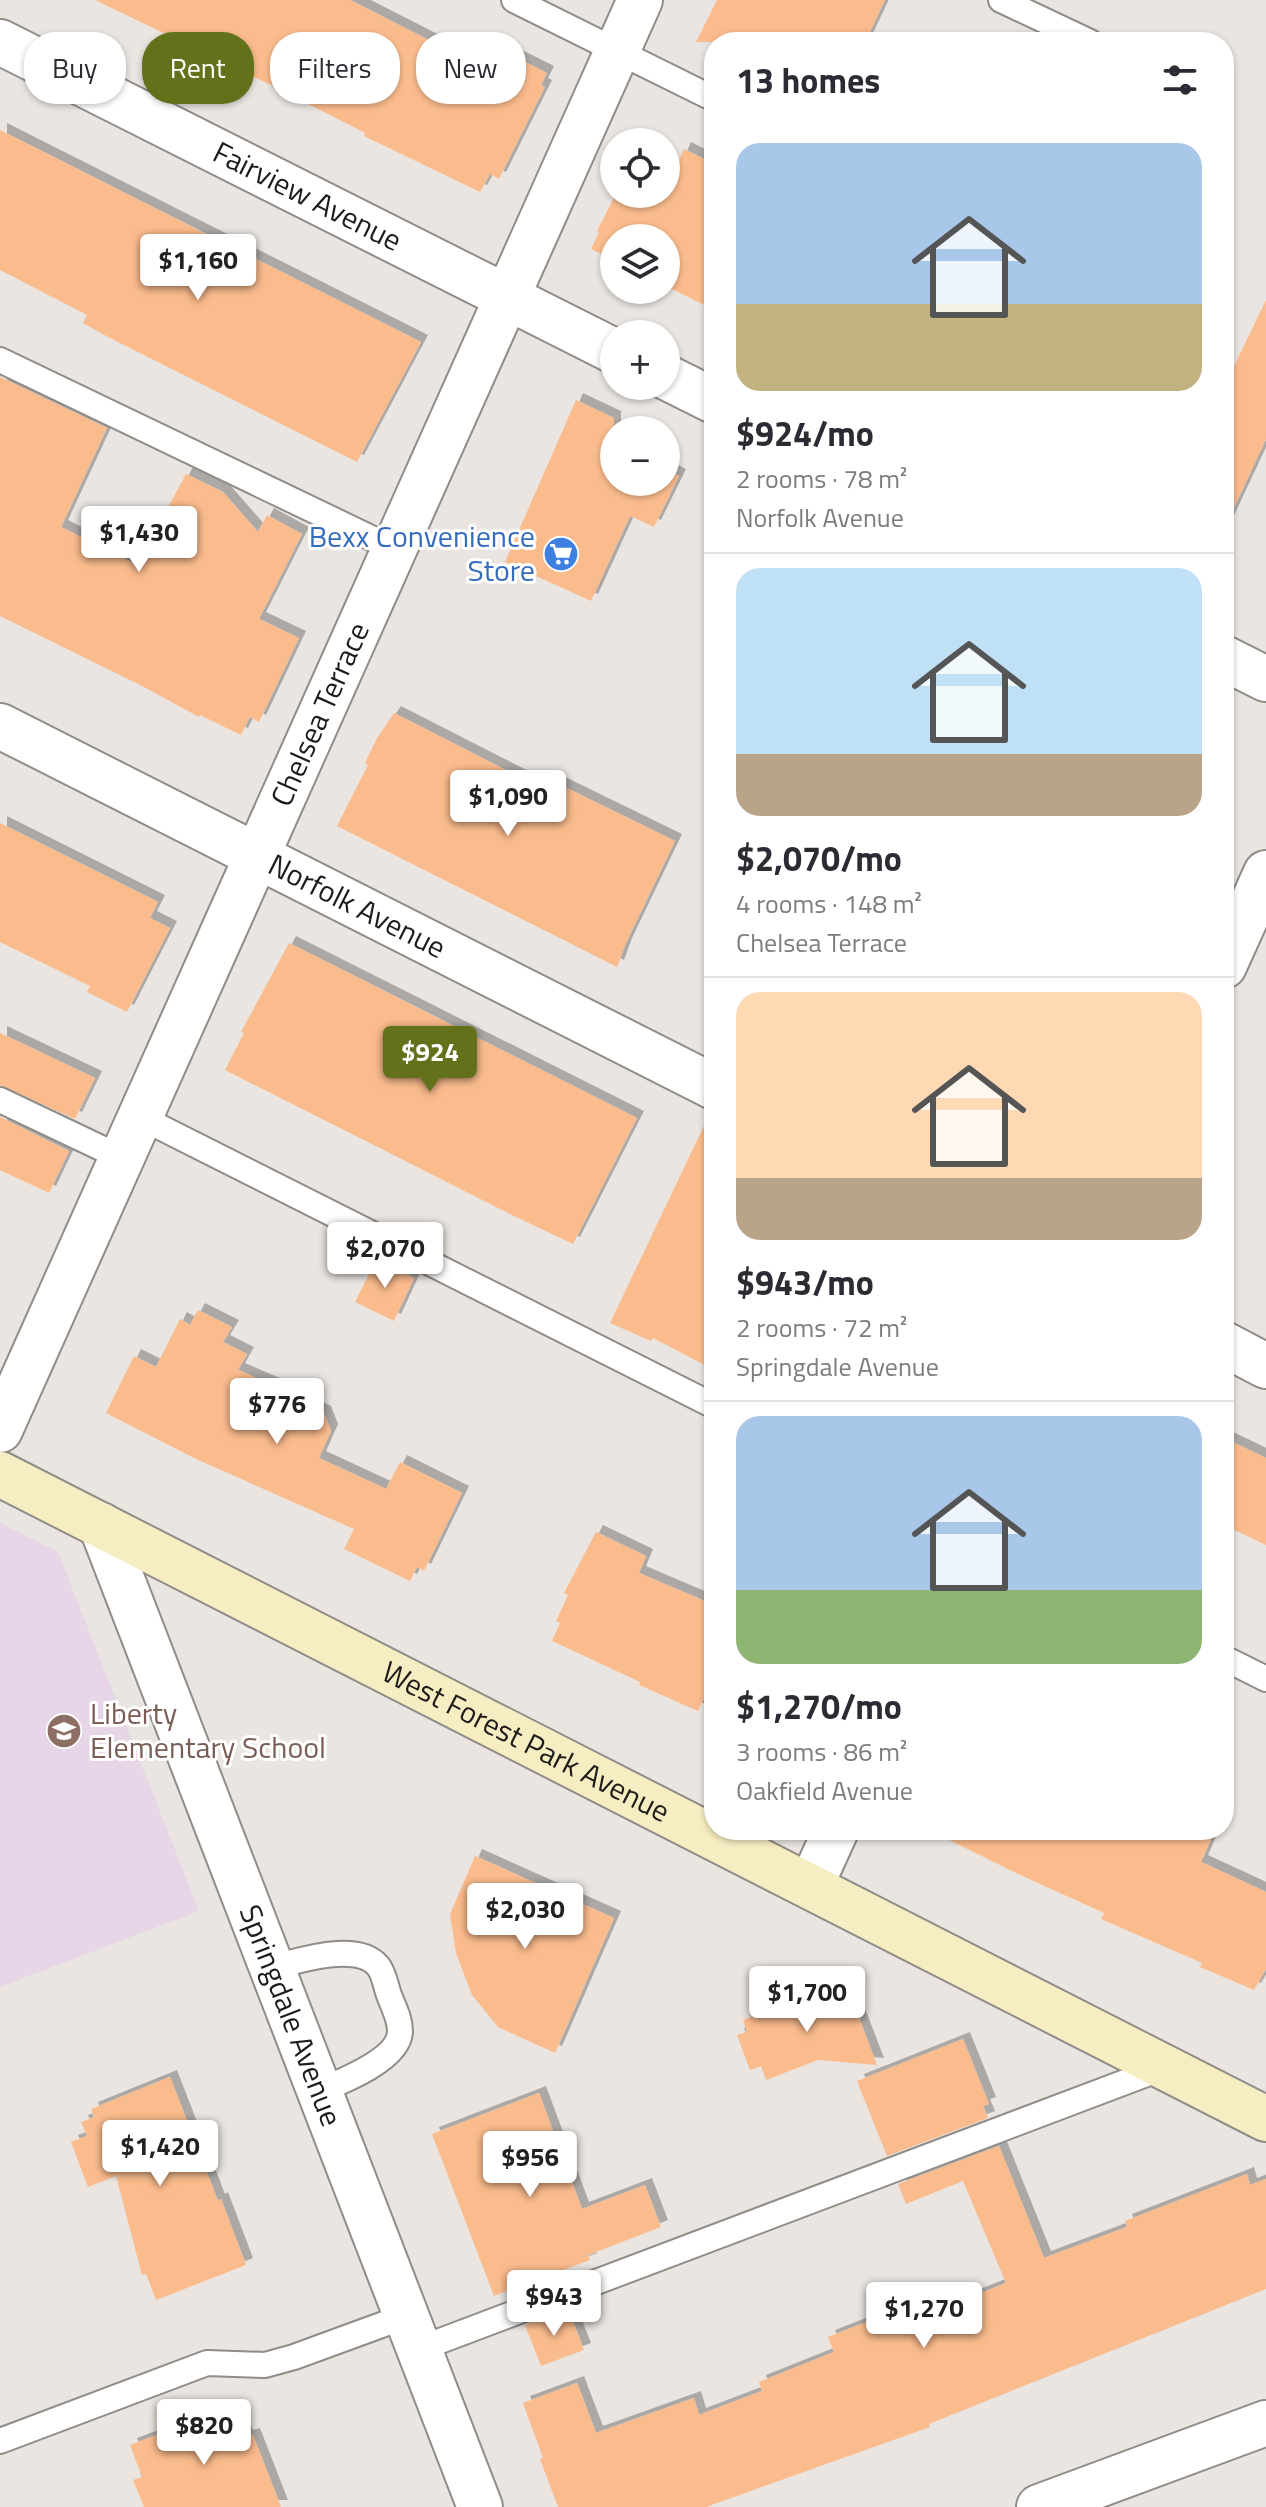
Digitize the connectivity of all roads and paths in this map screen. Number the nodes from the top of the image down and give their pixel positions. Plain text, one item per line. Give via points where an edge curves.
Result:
1 (514, 0) edge
2 (640, 0) edge
3 (1001, 0) edge
4 (1069, 32) edge
5 (0, 42) edge
6 (616, 52) junction
7 (704, 94) edge
8 (506, 297) junction
9 (600, 344) edge
10 (0, 360) edge
11 (680, 384) edge
12 (704, 396) edge
13 (394, 549) junction
14 (1234, 663) edge
15 (1266, 679) edge
16 (0, 726) edge
17 (257, 855) junction
18 (1266, 873) edge
19 (1234, 944) edge
20 (704, 1082) edge
21 (0, 1100) edge
22 (140, 1117) junction
23 (122, 1158) junction
24 (1234, 1349) edge
25 (1266, 1366) edge
26 (704, 1401) edge
27 (0, 1430) edge
28 (0, 1474) edge
29 (101, 1525) junction
30 (1234, 1663) edge
31 (1266, 1679) edge
32 (704, 1831) edge
33 (722, 1840) edge
34 (831, 1840) edge
35 (811, 1885) junction
36 (271, 1968) junction
37 (1165, 2067) junction
38 (319, 2091) junction
39 (1266, 2119) edge
40 (413, 2333) junction
41 (1266, 2423) edge
42 (0, 2441) edge
43 (480, 2507) edge
44 (1039, 2507) edge

1 - 6 lane
2 - 6 street, Chelsea Terrace
3 - 4 lane
5 - 8 street, Fairview Avenue
6 - 7 lane
6 - 8 street, Chelsea Terrace
8 - 9 street, Fairview Avenue
8 - 13 street, Chelsea Terrace
10 - 13 lane
11 - 12 street
13 - 17 street, Chelsea Terrace
14 - 15 street
16 - 17 street, Norfolk Avenue
17 - 20 street, Norfolk Avenue
17 - 22 street, Chelsea Terrace
18 - 19 street
21 - 23 lane
22 - 23 street, Chelsea Terrace
22 - 26 lane
23 - 27 street, Chelsea Terrace
24 - 25 street
28 - 29 main road, West Forest Park Avenue
29 - 32 main road, West Forest Park Avenue
29 - 36 street, Springdale Avenue
30 - 31 lane
33 - 35 main road, West Forest Park Avenue
34 - 35 street
35 - 37 main road, West Forest Park Avenue
36 - 38 street, Springdale Avenue
36 - 38 lane via 344,1954 362,1956 378,1966 400,2034 381,2059
37 - 39 main road, West Forest Park Avenue
37 - 40 lane
38 - 40 street, Springdale Avenue
40 - 42 lane via 265,2365 207,2363
40 - 43 street, Springdale Avenue
41 - 44 street

